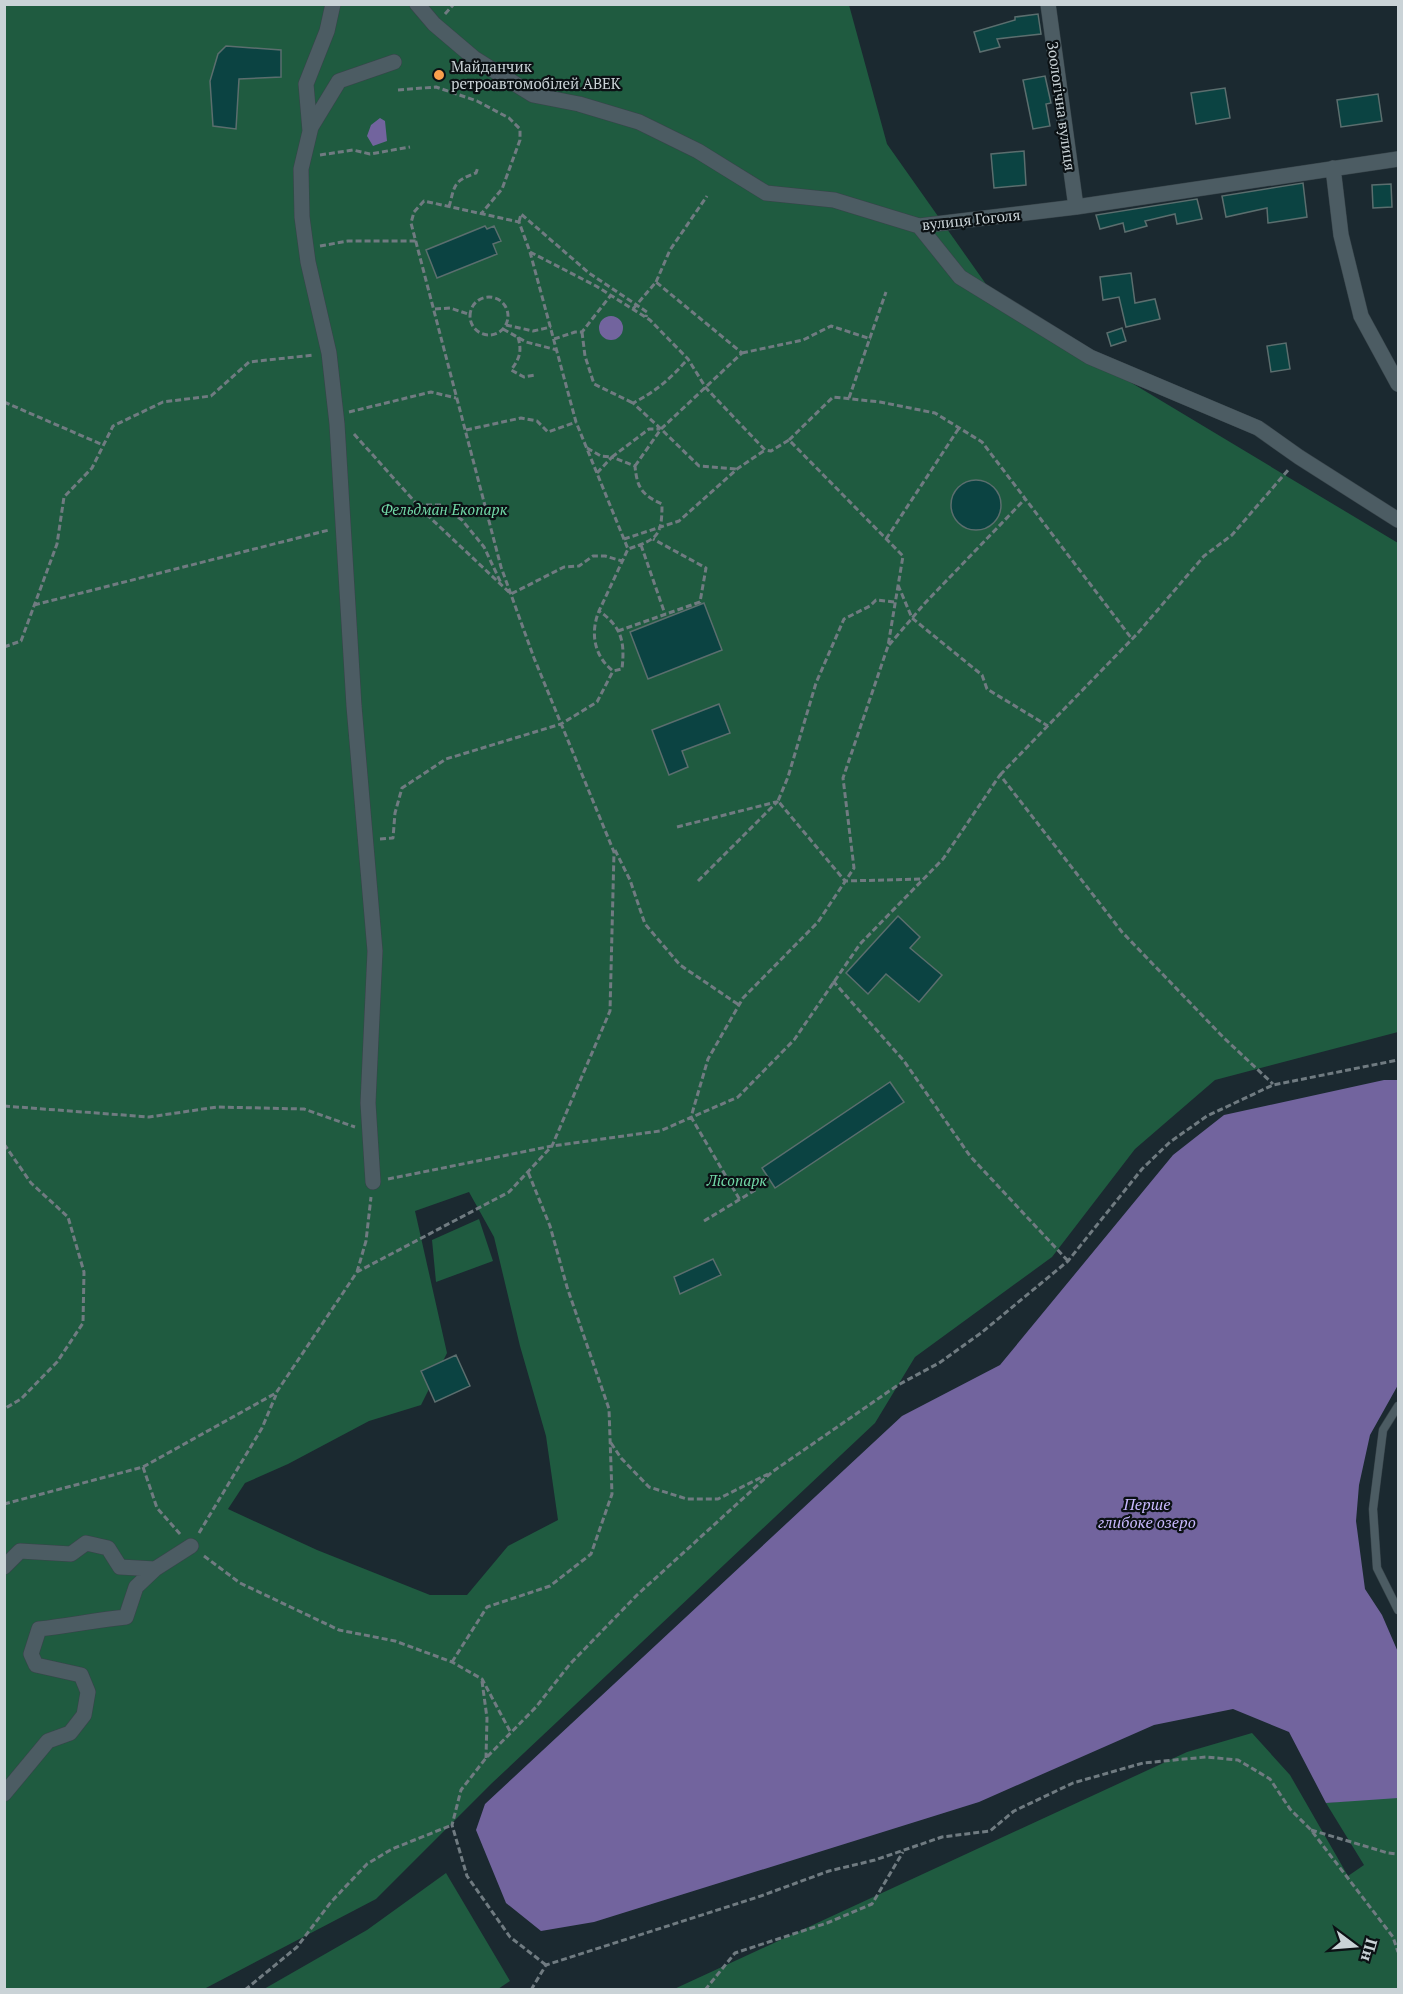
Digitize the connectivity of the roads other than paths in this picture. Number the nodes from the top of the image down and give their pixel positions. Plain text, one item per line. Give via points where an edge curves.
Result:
1 (333, 4) edge
2 (417, 4) edge
3 (1048, 4) edge
4 (394, 62) dead end
5 (310, 131) junction
6 (1398, 159) edge
7 (1333, 168) junction
8 (1076, 207) junction
9 (919, 226) junction
10 (1398, 384) edge
11 (1398, 520) edge
12 (373, 1182) road end
13 (1398, 1406) edge
14 (191, 1546) road end
15 (4, 1567) edge
16 (155, 1569) junction
17 (1398, 1610) edge
18 (4, 1794) edge

1 - 5 street via 306,84
2 - 9 street, вулиця Гоголя via 474,58 533,95 639,122 698,152 766,194 834,200
3 - 8 street, Зоологічна вулиця
4 - 5 street via 339,81
5 - 12 street via 301,169 302,205 336,416 354,706 375,951 368,1103
6 - 7 street, вулиця Гоголя
7 - 8 street, вулиця Гоголя
7 - 10 street via 1341,236 1361,316
8 - 9 street, вулиця Гоголя
9 - 11 street via 960,277 1090,357 1258,428
13 - 17 lane via 1383,1430 1373,1509 1377,1568
14 - 16 street
15 - 16 street via 20,1551 71,1554 86,1543 108,1548 120,1567
16 - 18 street via 136,1587 126,1617 39,1629 31,1654 36,1665 81,1675 88,1692 84,1715 70,1733 48,1741

